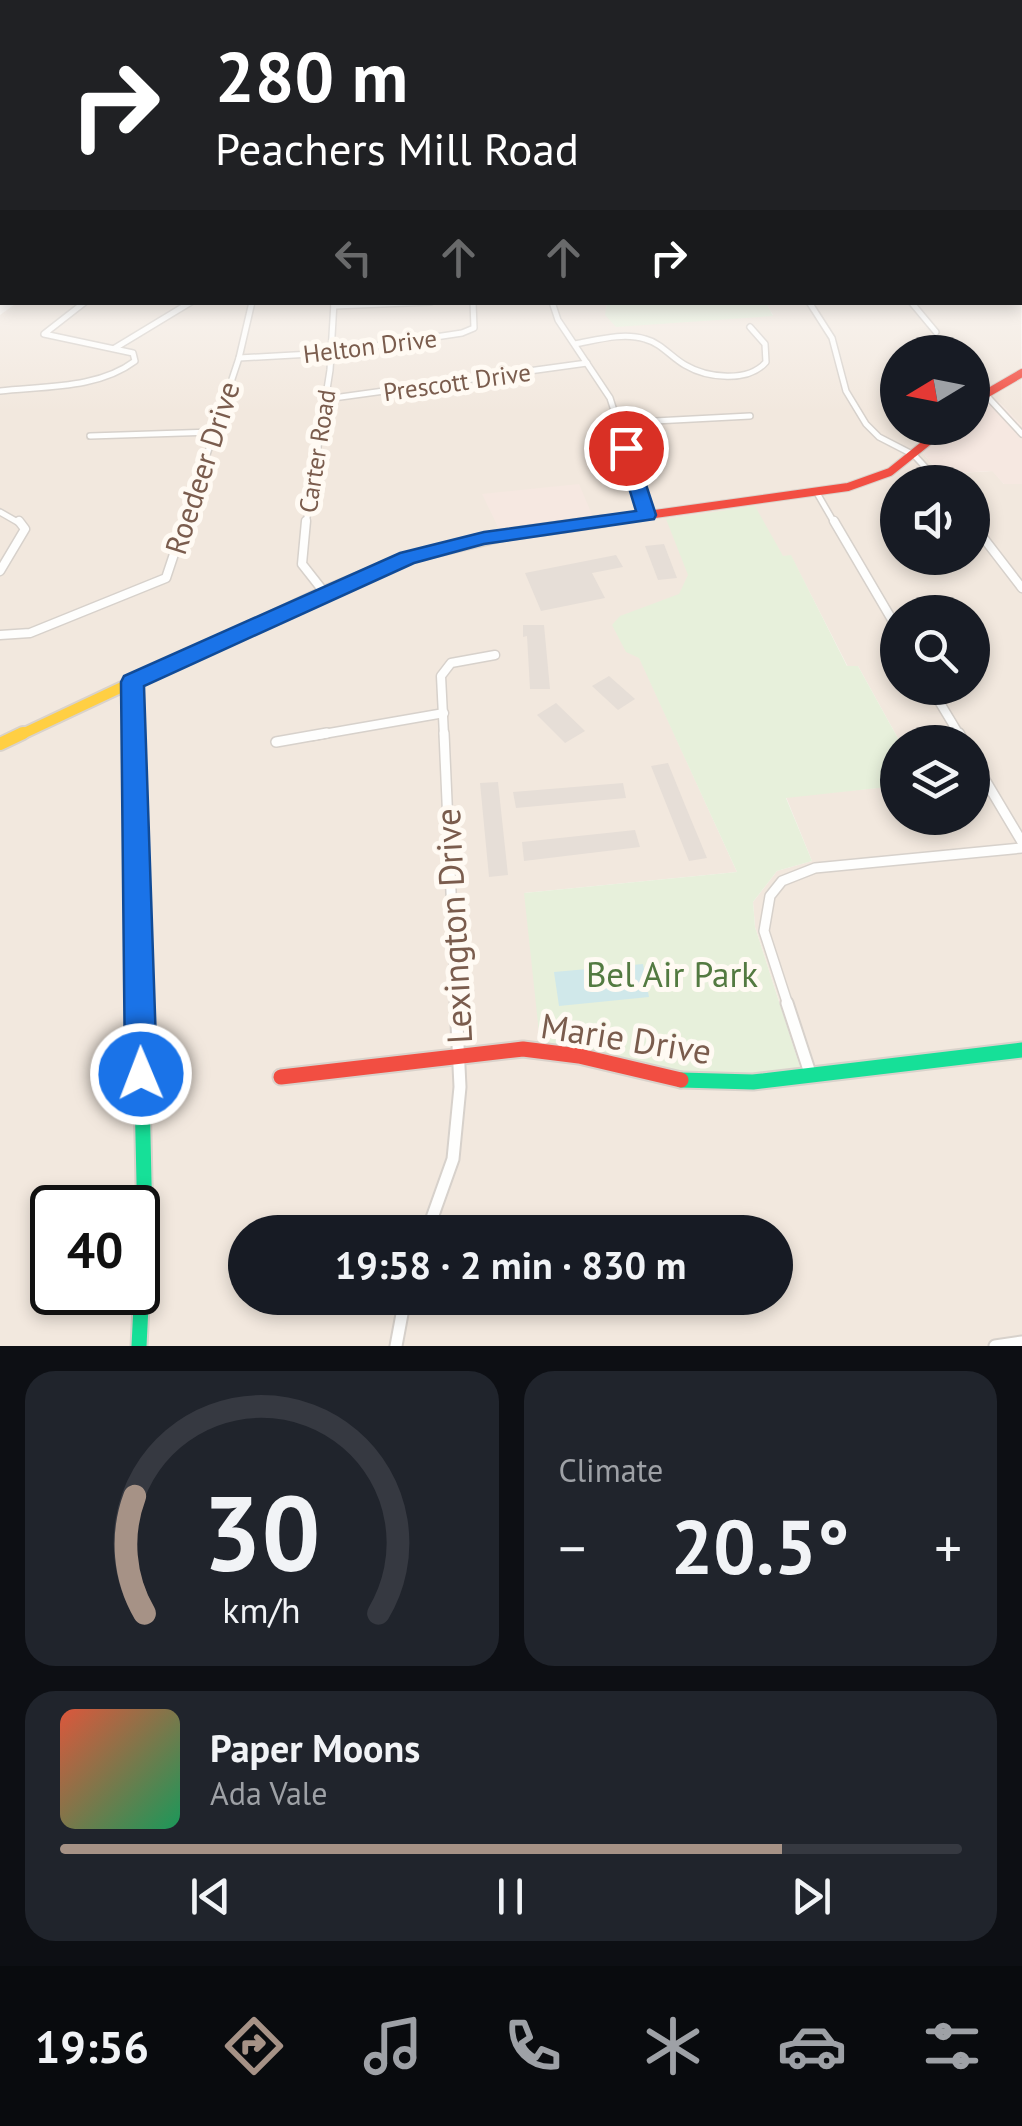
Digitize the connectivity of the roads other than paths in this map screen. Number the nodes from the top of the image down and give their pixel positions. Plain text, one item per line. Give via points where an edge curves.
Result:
1 (81, 305) edge
2 (186, 305) edge
3 (251, 305) edge
4 (334, 305) edge
5 (473, 305) edge
6 (553, 305) edge
7 (811, 305) edge
8 (914, 305) edge
9 (750, 327) dead end
10 (936, 332) dead end
11 (575, 344) junction
12 (115, 348) junction
13 (329, 352) junction
14 (239, 358) junction
15 (587, 363) junction
16 (1022, 373) edge
17 (0, 390) edge
18 (990, 390) edge
19 (326, 399) junction
20 (990, 399) edge
21 (750, 416) dead end
22 (618, 422) junction
23 (214, 432) junction
24 (1022, 434) edge
25 (90, 436) dead end
26 (925, 445) edge
27 (914, 455) junction
28 (923, 465) edge
29 (817, 494) junction
30 (0, 512) edge
31 (647, 515) junction
32 (990, 546) edge
33 (0, 571) edge
34 (1022, 588) edge
35 (324, 592) junction
36 (880, 600) edge
37 (0, 635) edge
38 (495, 655) dead end
39 (132, 682) junction
40 (444, 713) junction
41 (276, 742) dead end
42 (0, 744) edge
43 (990, 789) edge
44 (1022, 845) edge
45 (1022, 1050) edge
46 (460, 1056) junction
47 (812, 1076) junction
48 (282, 1077) dead end
49 (433, 1215) edge
50 (402, 1315) edge
51 (1022, 1342) edge
52 (139, 1346) edge
53 (396, 1346) edge
54 (995, 1346) edge

1 - 12 street via 44,334
2 - 12 street
3 - 14 street, Roedeer Drive
4 - 13 street, Carter Road
5 - 13 street, Helton Drive via 474,328 462,333
6 - 11 street
7 - 27 street via 832,338 846,392 866,424
8 - 10 street
9 - 11 street via 766,344 768,362 748,374 690,368 641,337
11 - 15 street
12 - 17 street via 133,353 135,361 117,374
13 - 14 street, Helton Drive
13 - 19 street, Carter Road
14 - 23 street, Roedeer Drive
15 - 19 street, Prescott Drive
15 - 22 street
16 - 18 main road
19 - 35 street, Carter Road via 301,553
20 - 24 street
21 - 22 street
22 - 31 street
23 - 25 street
23 - 37 street, Roedeer Drive via 166,578 30,633
26 - 27 main road
27 - 28 street
27 - 29 main road via 878,478
29 - 31 main road
29 - 36 street
30 - 33 street via 26,529
31 - 35 main road via 461,543
32 - 34 street
35 - 39 main road
38 - 40 street, Lexington Drive via 444,668
39 - 42 main road
39 - 52 main road via 145,1226
40 - 41 street
40 - 46 street, Lexington Drive
43 - 44 street
44 - 47 street via 816,868 775,885 764,909 764,931
45 - 47 main road, Marie Drive
46 - 47 main road, Marie Drive via 547,1050 706,1083
46 - 48 main road, Marie Drive
46 - 49 street, Lexington Drive via 452,1159
50 - 53 street
51 - 54 street

